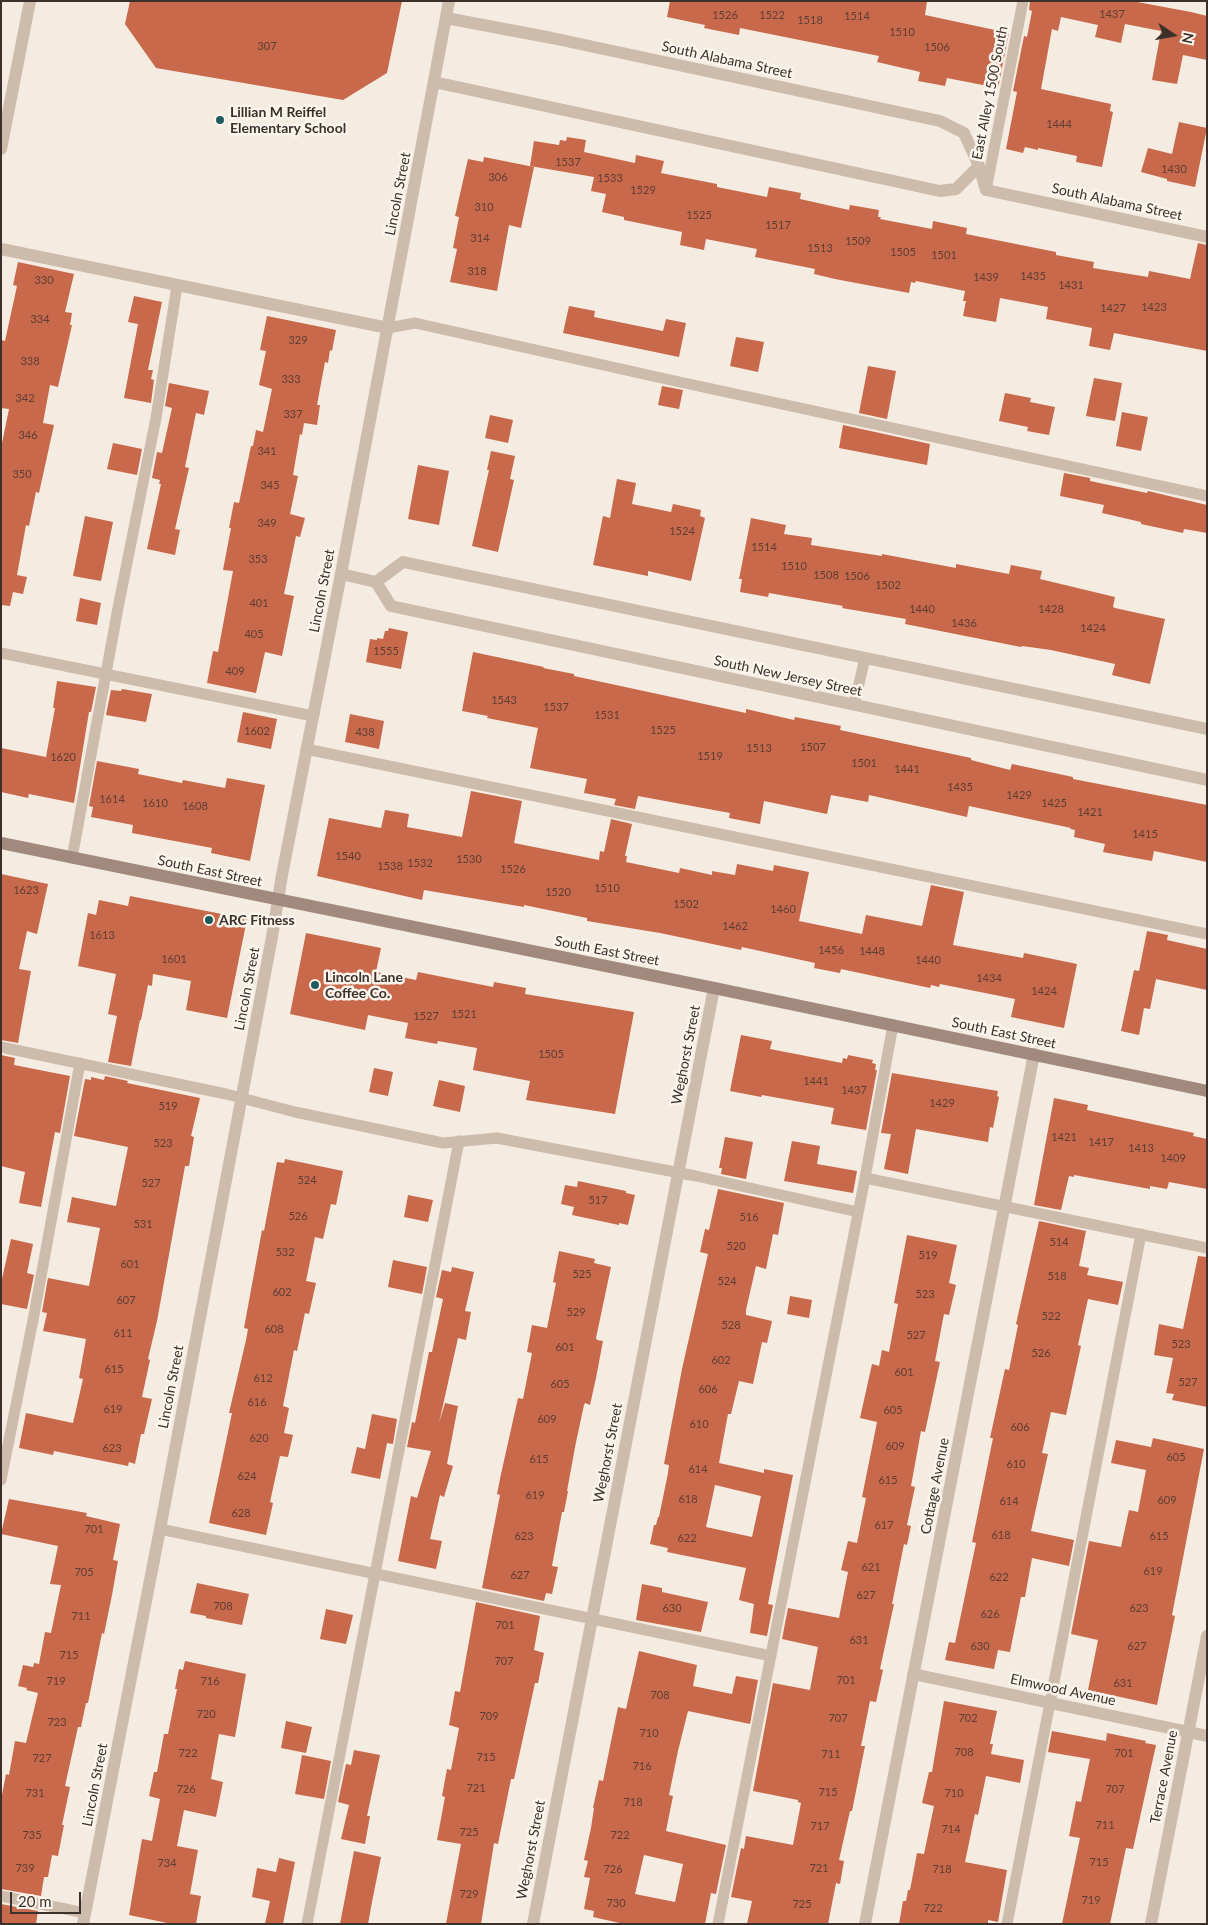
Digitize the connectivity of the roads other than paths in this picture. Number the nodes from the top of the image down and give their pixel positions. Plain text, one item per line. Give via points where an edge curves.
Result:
1 (30, 1) edge
2 (449, 1) edge
3 (1023, 1) edge
4 (446, 18) junction
5 (434, 82) junction
6 (5, 106) edge
7 (1, 149) edge
8 (979, 166) junction
9 (986, 190) junction
10 (1207, 237) edge
11 (1, 249) edge
12 (177, 286) junction
13 (388, 328) junction
14 (1207, 496) edge
15 (341, 574) junction
16 (376, 582) junction
17 (1, 653) edge
18 (865, 658) junction
19 (106, 674) junction
20 (854, 705) junction
21 (313, 716) junction
22 (1207, 729) edge
23 (306, 749) junction
24 (1207, 780) edge
25 (1, 843) edge
26 (72, 858) junction
27 (278, 900) junction
28 (1207, 934) edge
29 (714, 988) junction
30 (893, 1025) junction
31 (1, 1047) edge
32 (1034, 1054) junction
33 (80, 1064) junction
34 (1207, 1091) edge
35 (241, 1098) junction
36 (459, 1141) junction
37 (678, 1173) junction
38 (865, 1178) junction
39 (1004, 1206) junction
40 (858, 1212) junction
41 (1141, 1234) junction
42 (1207, 1248) edge
43 (1, 1480) edge
44 (160, 1529) junction
45 (375, 1573) junction
46 (591, 1619) junction
47 (1207, 1636) edge
48 (770, 1656) junction
49 (913, 1674) junction
50 (1050, 1703) junction
51 (1188, 1732) junction
52 (1207, 1736) edge
53 (1, 1896) edge
54 (84, 1918) edge
55 (308, 1924) edge
56 (532, 1924) edge
57 (718, 1924) edge
58 (865, 1924) edge
59 (1007, 1924) edge
60 (1151, 1924) edge

1 - 6 street
2 - 4 street, Lincoln Street
3 - 9 lane, East Alley 1500 South
4 - 5 street, Lincoln Street
4 - 8 street, South Alabama Street via 940,121 964,133
5 - 8 street via 940,191 956,189
5 - 13 street, Lincoln Street
6 - 7 street
8 - 9 street, South Alabama Street
9 - 10 street, South Alabama Street
11 - 12 street
12 - 13 street
12 - 19 lane via 156,418
13 - 14 lane via 415,323
13 - 15 street, Lincoln Street
15 - 16 street
15 - 21 street, Lincoln Street
16 - 18 street via 403,562
16 - 20 street, South New Jersey Street via 392,606
17 - 19 lane
18 - 20 lane
18 - 22 street
19 - 21 lane
19 - 26 lane
20 - 24 street, South New Jersey Street
21 - 23 street, Lincoln Street
23 - 27 street, Lincoln Street
23 - 28 lane
25 - 26 main road, South East Street
26 - 27 main road, South East Street
27 - 29 main road, South East Street
27 - 35 street, Lincoln Street
29 - 30 main road, South East Street
29 - 37 street, Weghorst Street
30 - 32 main road, South East Street
30 - 38 lane
31 - 33 lane
32 - 34 main road, South East Street
32 - 39 street, Cottage Avenue
33 - 35 lane
33 - 43 lane
35 - 36 lane via 443,1143
35 - 44 street, Lincoln Street
36 - 37 lane via 497,1138
36 - 45 lane
37 - 40 lane
37 - 46 street, Weghorst Street
38 - 39 lane
38 - 40 lane
39 - 41 lane
39 - 49 street, Cottage Avenue
40 - 48 lane
41 - 42 lane
41 - 50 lane
44 - 45 lane
44 - 54 street, Lincoln Street
45 - 46 lane
45 - 55 lane
46 - 48 lane
46 - 56 street, Weghorst Street
47 - 51 street, Terrace Avenue
48 - 57 lane
49 - 50 street, Elmwood Avenue
49 - 58 street, Cottage Avenue
50 - 51 street, Elmwood Avenue
50 - 59 lane
51 - 52 street, Elmwood Avenue
51 - 60 street, Terrace Avenue
53 - 54 lane

